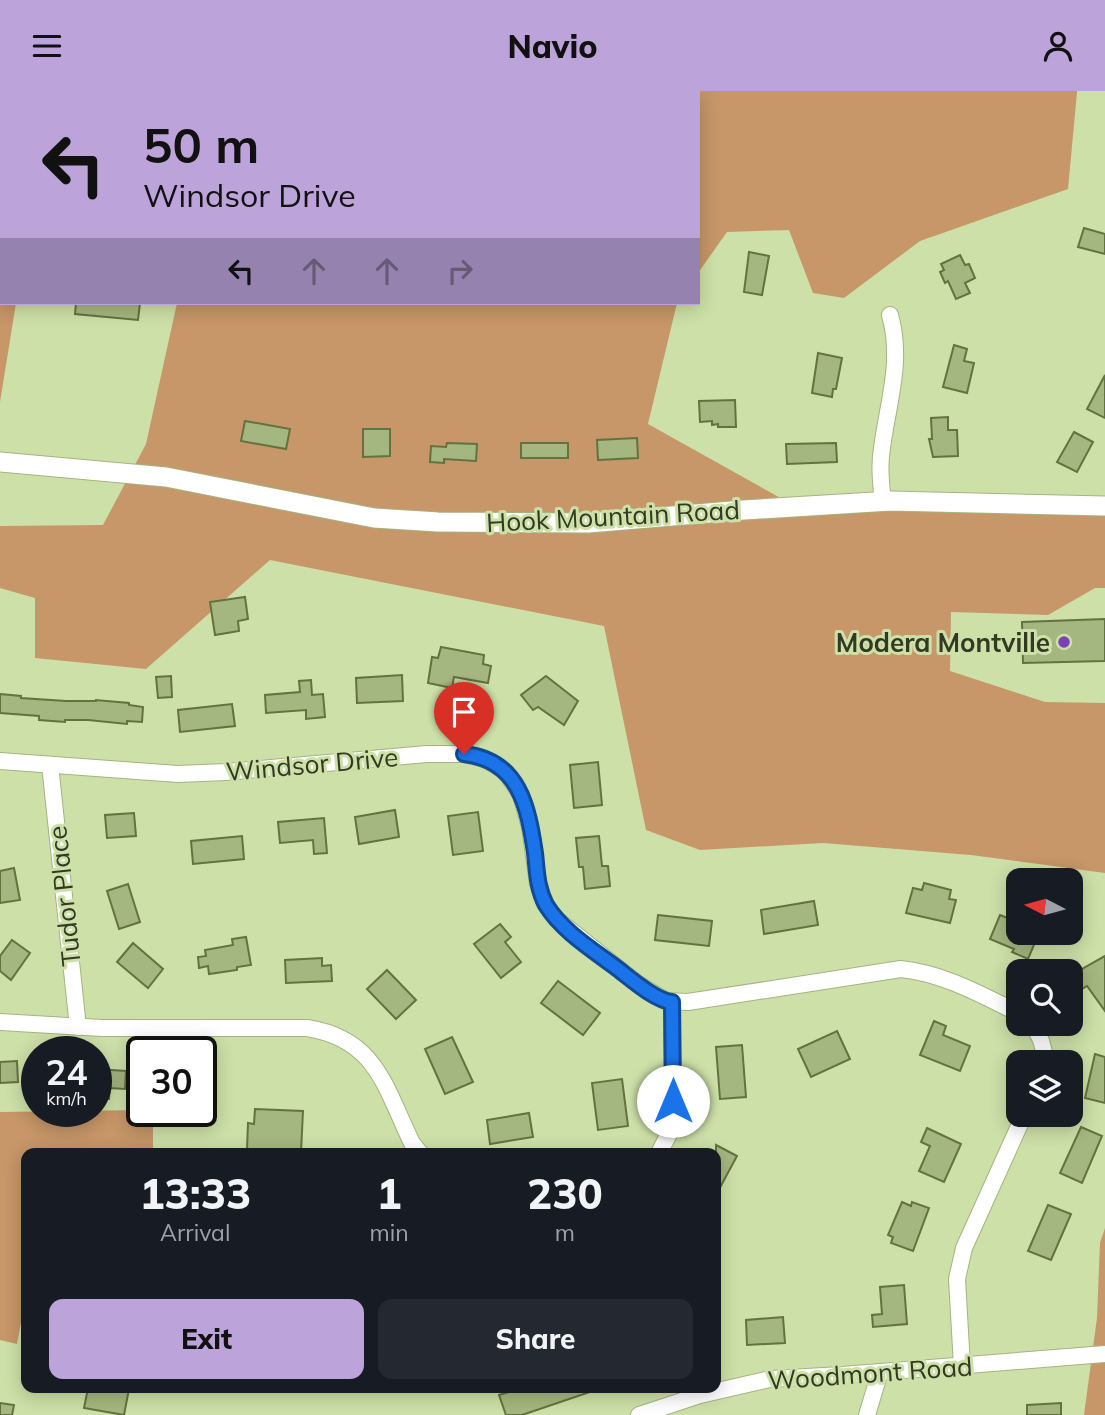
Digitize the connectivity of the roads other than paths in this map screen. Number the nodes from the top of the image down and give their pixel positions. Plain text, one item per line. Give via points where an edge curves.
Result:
1 (890, 315) dead end
2 (0, 461) edge
3 (883, 502) junction
4 (1105, 506) edge
5 (0, 761) edge
6 (50, 765) junction
7 (672, 1002) junction
8 (1006, 1007) edge
9 (0, 1022) edge
10 (78, 1027) junction
11 (1019, 1127) edge
12 (416, 1148) edge
13 (662, 1148) edge
14 (1105, 1354) edge
15 (962, 1366) junction
16 (880, 1372) junction
17 (721, 1390) edge
18 (709, 1393) edge
19 (639, 1415) edge
20 (867, 1415) edge

1 - 3 street via 897,349 882,448
2 - 3 street, Hook Mountain Road via 166,477 374,517 438,522 588,523
3 - 4 street, Hook Mountain Road
5 - 6 street, Windsor Drive
6 - 7 street, Windsor Drive via 177,774 427,754 485,759 511,777 521,795 538,884 555,918 638,984
6 - 10 street, Tudor Place
7 - 8 street via 901,969 980,993
7 - 13 street via 673,1126
9 - 10 street
10 - 12 street via 307,1028 338,1035 376,1068
11 - 15 street via 964,1248 957,1279
14 - 15 street, Woodmont Road
15 - 16 street, Woodmont Road
16 - 17 street, Woodmont Road via 770,1379
16 - 20 street
18 - 19 street, Woodmont Road

